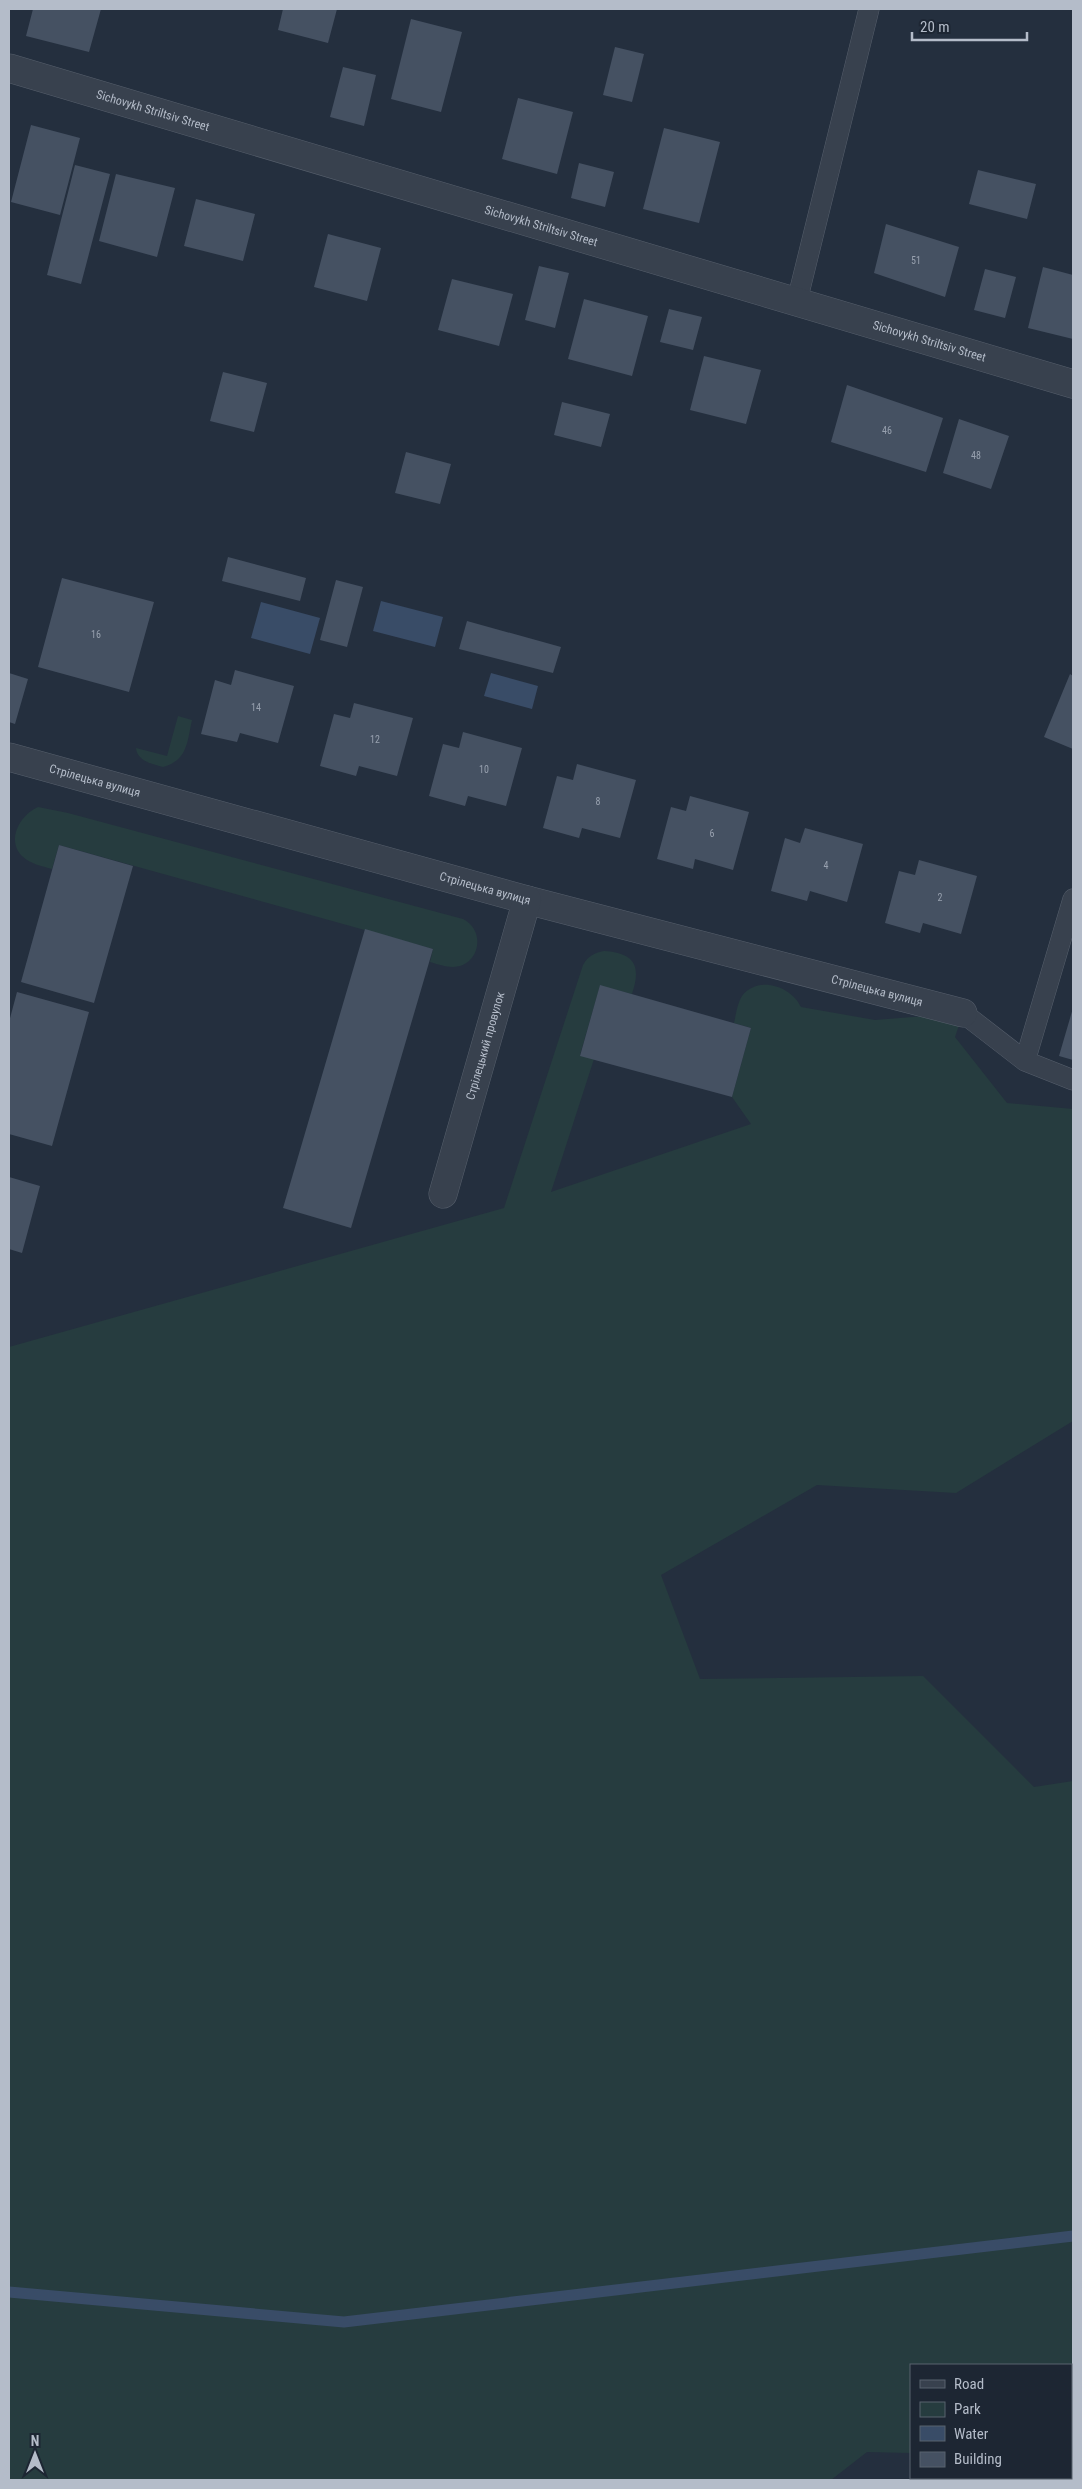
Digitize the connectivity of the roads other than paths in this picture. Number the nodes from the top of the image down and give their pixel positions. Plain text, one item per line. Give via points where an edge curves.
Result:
1 (869, 9) edge
2 (9, 68) edge
3 (797, 302) junction
4 (1073, 384) edge
5 (10, 762) edge
6 (1073, 899) edge
7 (527, 900) junction
8 (963, 1014) joint
9 (1025, 1061) junction
10 (1073, 1080) edge
11 (443, 1194) dead end

1 - 3 lane
2 - 3 street, Sichovykh Striltsiv Street
3 - 4 street, Sichovykh Striltsiv Street
5 - 7 street, Стрілецька вулиця
6 - 9 lane
7 - 8 street, Стрілецька вулиця
7 - 11 street, Стрілецький провулок
8 - 9 lane
9 - 10 lane

